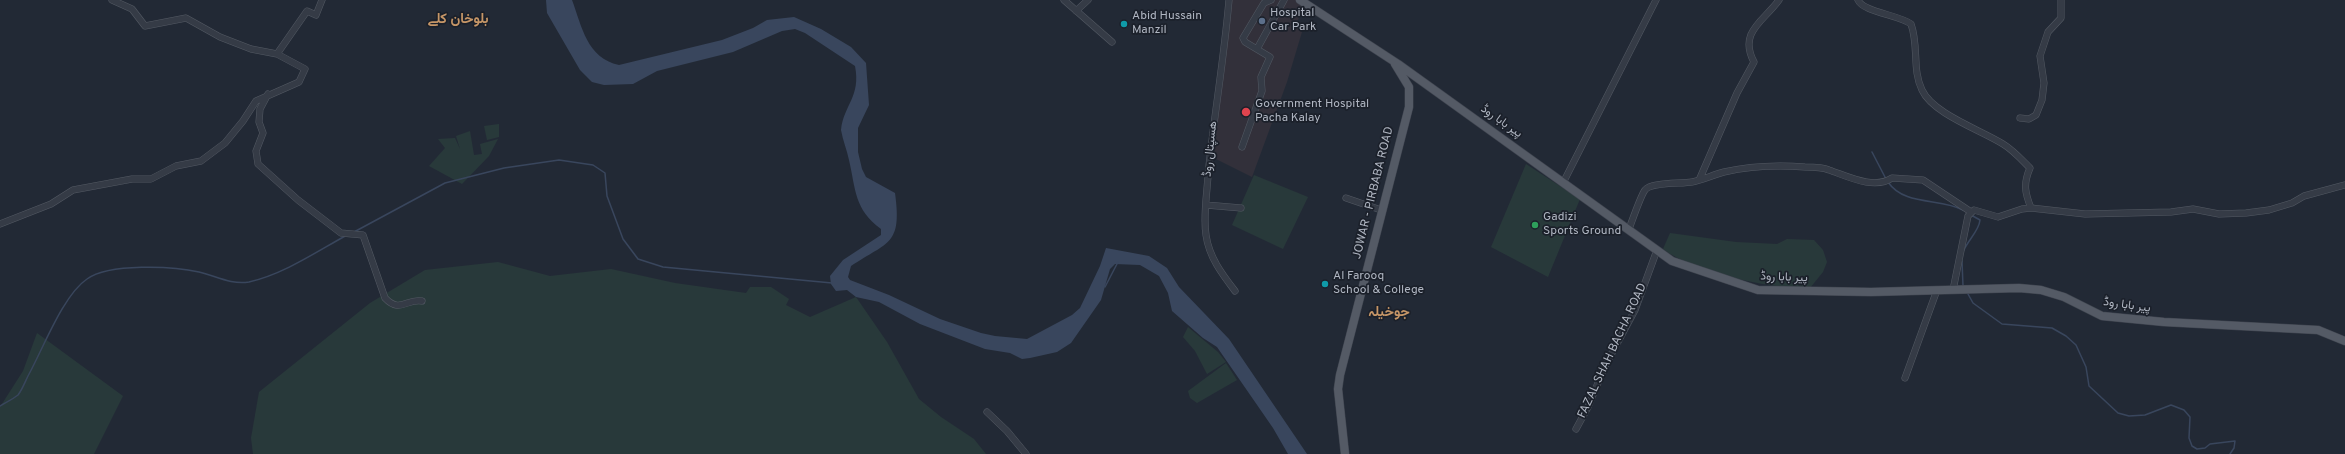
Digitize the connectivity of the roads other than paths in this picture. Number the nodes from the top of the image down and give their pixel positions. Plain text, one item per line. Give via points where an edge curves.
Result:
1 (112, 0) edge
2 (322, 0) edge
3 (1064, 0) edge
4 (1088, 0) edge
5 (1229, 0) edge
6 (1271, 0) edge
7 (1284, 0) edge
8 (1300, 0) edge
9 (1656, 0) edge
10 (1779, 0) edge
11 (1858, 0) edge
12 (2061, 0) edge
13 (1076, 10) junction
14 (1278, 12) junction
15 (1112, 42) dead end
16 (1257, 49) junction
17 (277, 54) junction
18 (1392, 60) junction
19 (1425, 84) junction
20 (268, 94) junction
21 (1410, 95) junction
22 (2020, 118) dead end
23 (1242, 147) dead end
24 (1700, 178) junction
25 (1564, 181) junction
26 (2345, 185) edge
27 (1346, 198) dead end
28 (1206, 205) junction
29 (1241, 208) dead end
30 (2031, 208) junction
31 (1381, 210) junction
32 (1970, 212) junction
33 (0, 224) edge
34 (1629, 229) junction
35 (1657, 250) junction
36 (1938, 290) junction
37 (1953, 290) junction
38 (1236, 291) dead end
39 (422, 301) dead end
40 (2345, 342) edge
41 (1905, 378) dead end
42 (987, 412) dead end
43 (1576, 430) dead end
44 (1026, 454) edge
45 (1345, 454) edge

1 - 17 street via 132,10 145,26 186,18 220,37 251,49
2 - 17 street via 316,15 308,11
3 - 13 street
4 - 13 street
5 - 28 street, ھسپتال روڈ via 1222,71 1211,141
6 - 14 street
6 - 16 street via 1264,3 1243,38
7 - 14 street
8 - 18 main road, پیر بابا روڈ
9 - 25 street
10 - 24 street via 1750,35 1749,52 1754,62 1737,93
11 - 30 street via 1869,9 1912,24 1915,35 1916,73 1922,91 1932,103 1947,113 2004,144 2030,168 2025,179 2024,191
12 - 22 street via 2061,18 2048,32 2040,56 2044,83 2042,100 2036,115 2028,119
13 - 15 street
14 - 16 street
16 - 23 street via 1270,59 1261,77 1262,91
17 - 20 street via 305,69 299,82
18 - 19 main road, پیر بابا روڈ
18 - 21 main road, JOWAR - PIRBABA ROAD via 1410,87
19 - 21 main road via 1417,87
19 - 25 main road, پیر بابا روڈ
20 - 33 street via 256,101 226,143 201,161 176,166 151,179 73,190 51,204
20 - 39 street via 260,109 259,122 263,134 256,151 258,164 298,200 341,233 363,236 385,298 390,303 404,305
21 - 31 main road, JOWAR - PIRBABA ROAD
24 - 32 street via 1749,167 1791,166 1829,169 1857,180 1885,183 1892,178 1923,180
24 - 34 street via 1681,184 1651,186 1645,190
25 - 34 main road, پیر بابا روڈ
26 - 30 street via 2304,196 2292,203 2269,210 2246,213 2219,214 2193,209 2085,214
27 - 31 street
28 - 29 street
28 - 38 street, ھسپتال روڈ via 1206,236 1210,252 1219,270
30 - 32 street via 1998,217 1974,210
31 - 45 main road, JOWAR - PIRBABA ROAD via 1340,375 1338,389
32 - 37 street
34 - 35 main road, پیر بابا روڈ
35 - 36 main road, پیر بابا روڈ via 1672,261 1758,290
35 - 43 street, FAZAL SHAH BACHA ROAD via 1635,310 1605,366
36 - 37 main road, پیر بابا روڈ
36 - 41 street
37 - 40 main road, پیر بابا روڈ via 2041,290 2064,297 2102,316 2318,330
42 - 44 street

